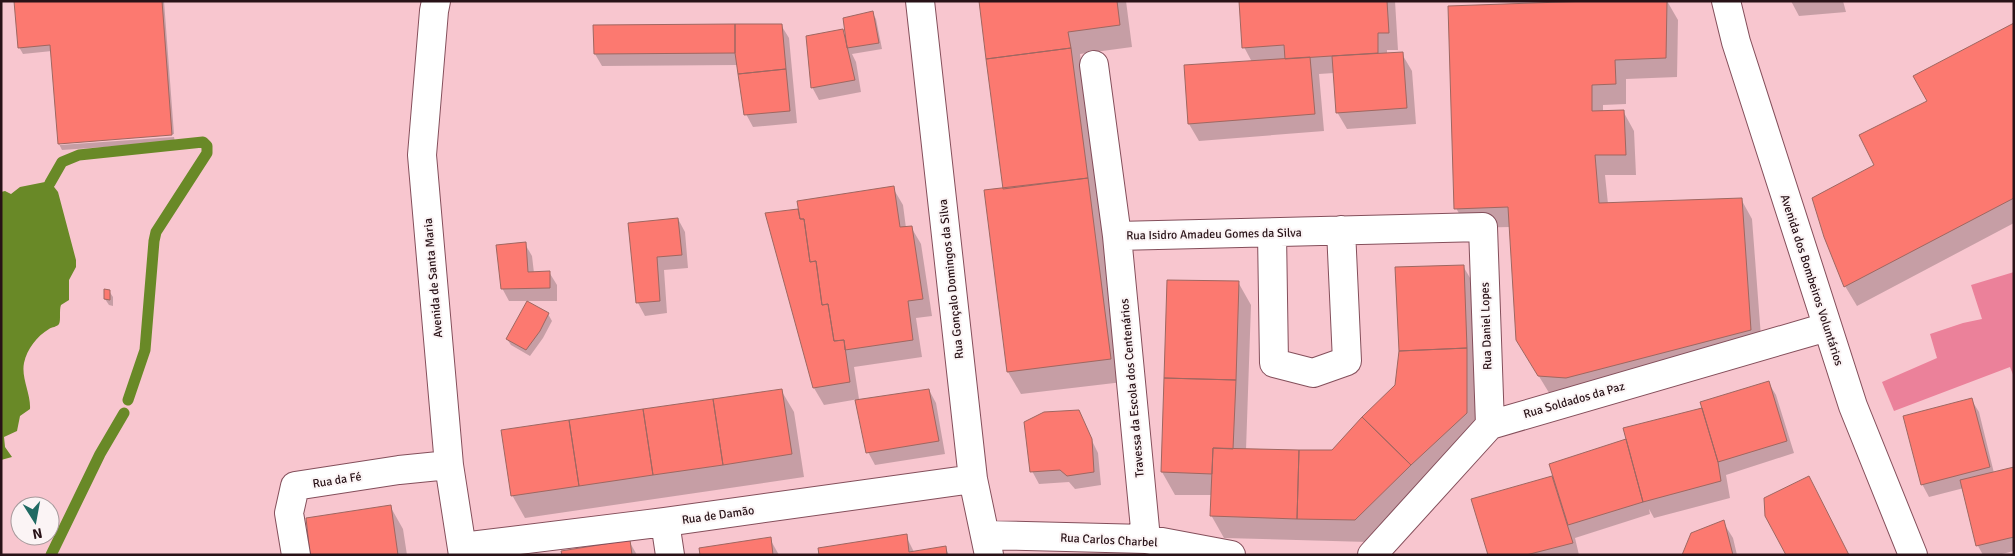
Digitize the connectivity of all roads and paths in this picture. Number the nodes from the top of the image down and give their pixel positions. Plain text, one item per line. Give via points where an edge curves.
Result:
1 (436, 1) edge
2 (920, 1) edge
3 (1726, 1) edge
4 (1094, 65) dead end
5 (1483, 228) joint
6 (1340, 230) junction
7 (1272, 232) junction
8 (1117, 236) junction
9 (1827, 327) junction
10 (1490, 425) junction
11 (449, 465) junction
12 (973, 479) junction
13 (665, 522) junction
14 (1146, 539) junction
15 (987, 545) edge
16 (463, 551) edge
17 (296, 555) edge
18 (670, 555) edge
19 (1231, 555) edge
20 (1372, 555) edge
21 (1913, 555) edge

1 - 11 street, Avenida de Santa Maria via 422,155
2 - 12 street, Rua Gonçalo Domingos da Silva
3 - 9 street, Avenida dos Bombeiros Voluntários via 1736,42
4 - 8 street, Rua Isidro Amadeu Gomes da Silva
5 - 6 street, Rua Isidro Amadeu Gomes da Silva
5 - 10 street, Rua Daniel Lopes
6 - 7 street, Rua Isidro Amadeu Gomes da Silva
6 - 7 street via 1347,361 1313,373 1274,363
7 - 8 street, Rua Isidro Amadeu Gomes da Silva
8 - 14 street, Travessa da Escola dos Centenários
9 - 10 street, Rua Soldados da Paz
9 - 21 street, Avenida dos Bombeiros Voluntários via 1852,406
10 - 20 street
11 - 16 street, Avenida de Santa Maria
11 - 17 street, Rua da Fé via 294,486 290,513
12 - 13 street, Rua de Damão
12 - 15 street, Rua Gonçalo Domingos da Silva
13 - 16 street, Rua de Damão
13 - 18 street
14 - 15 street, Rua Carlos Charbel
14 - 19 street, Rua Carlos Charbel

